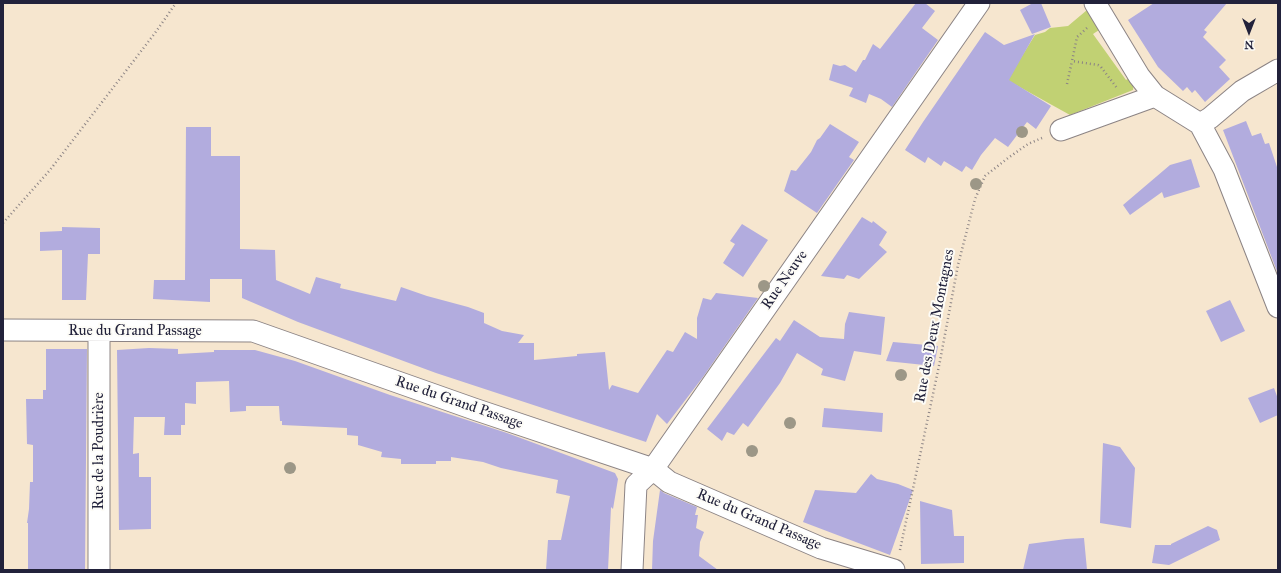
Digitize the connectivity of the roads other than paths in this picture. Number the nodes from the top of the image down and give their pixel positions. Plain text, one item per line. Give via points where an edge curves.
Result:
1 (979, 3) edge
2 (1099, 9) edge
3 (1278, 70) edge
4 (1155, 96) junction
5 (1200, 124) junction
6 (1061, 130) road end
7 (1278, 307) edge
8 (3, 330) edge
9 (99, 331) junction
10 (653, 469) junction
11 (897, 562) edge
12 (99, 570) edge
13 (632, 570) edge

1 - 10 street, Rue Neuve
2 - 4 street via 1139,76
3 - 5 street via 1242,91
4 - 5 street
4 - 6 street
5 - 7 street via 1224,169
8 - 9 street, Rue du Grand Passage
9 - 10 street, Rue du Grand Passage via 253,331
9 - 12 street, Rue de la Poudrière
10 - 11 street, Rue du Grand Passage via 669,482 821,548
10 - 13 street, Rue Neuve via 636,485

